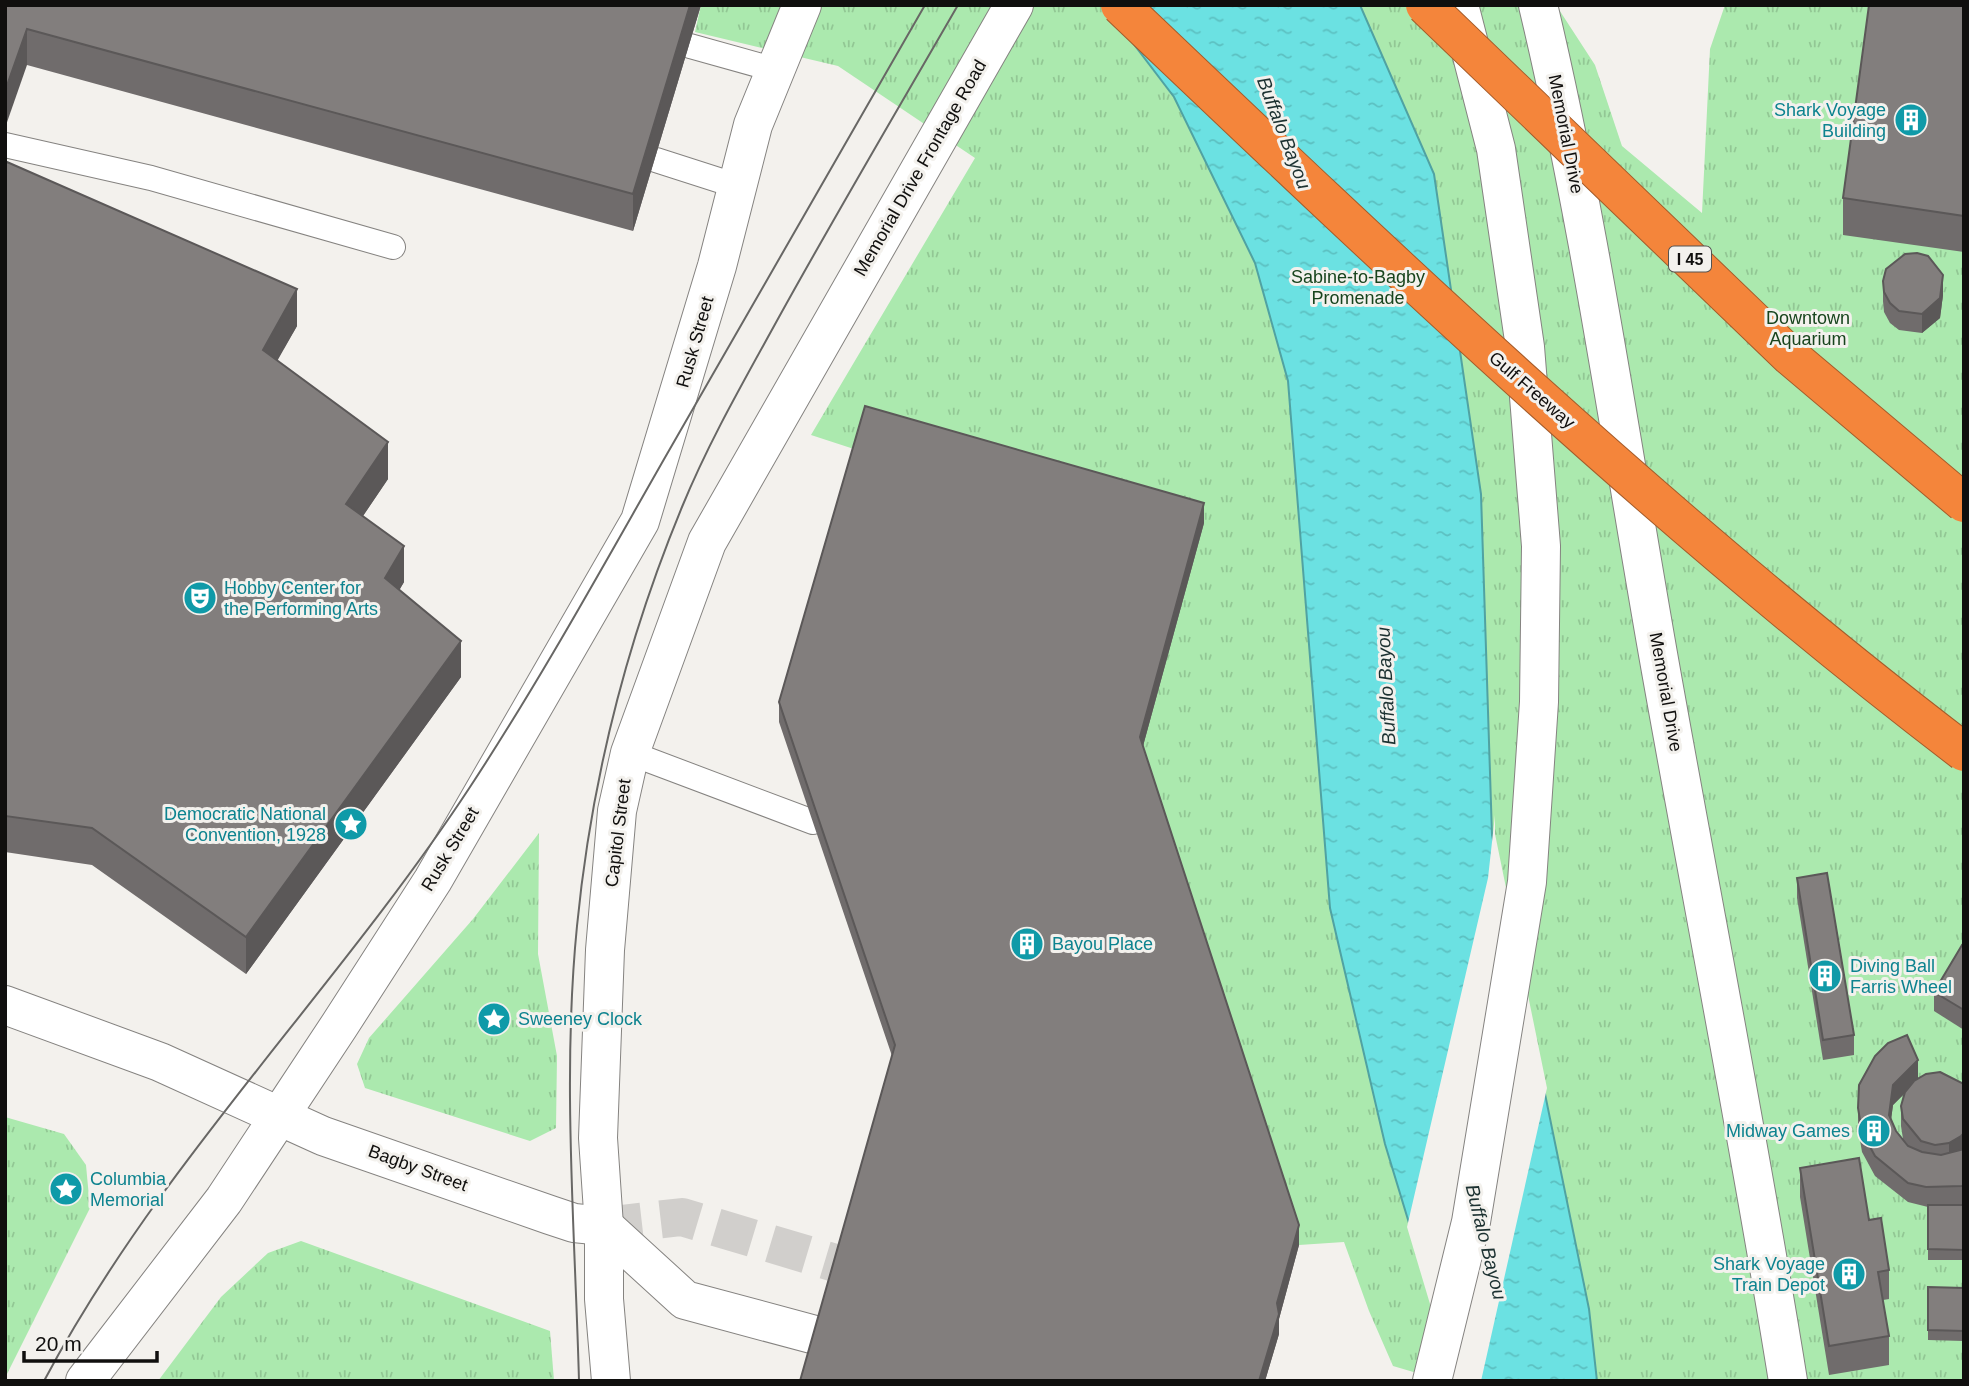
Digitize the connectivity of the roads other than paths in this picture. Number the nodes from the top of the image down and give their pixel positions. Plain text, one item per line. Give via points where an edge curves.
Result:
1 (802, 5) edge
2 (1014, 5) edge
3 (1120, 5) edge
4 (1425, 5) edge
5 (1459, 5) edge
6 (1538, 5) edge
7 (690, 46) edge
8 (776, 70) junction
9 (5, 145) edge
10 (656, 160) edge
11 (737, 186) junction
12 (393, 247) dead end
13 (826, 330) joint
14 (1964, 503) edge
15 (1964, 752) edge
16 (630, 753) junction
17 (813, 822) edge
18 (5, 1004) edge
19 (279, 1115) junction
20 (604, 1226) junction
21 (819, 1336) edge
22 (85, 1381) edge
23 (611, 1381) edge
24 (1432, 1381) edge
25 (1788, 1381) edge

1 - 8 street
2 - 13 street, Memorial Drive Frontage Road
3 - 15 highway, Gulf Freeway, bridge via 1490,353 1740,571
4 - 14 highway, I 45, bridge via 1790,356
5 - 24 street, bridge via 1496,149 1525,347 1541,546 1539,702 1527,882 1471,1222
6 - 25 street, Memorial Drive, bridge via 1565,124 1754,1168
7 - 8 lane
8 - 11 street via 753,125
9 - 12 lane via 150,178
10 - 11 lane
11 - 19 street, Rusk Street via 640,521 433,880
13 - 16 street, Capitol Street via 707,542
16 - 17 lane
16 - 20 street, Capitol Street via 617,811 606,950 598,1138
18 - 19 street, Bagby Street via 160,1062
19 - 20 street, Bagby Street via 323,1136 550,1215
19 - 22 street, Rusk Street via 224,1200
20 - 21 street via 685,1300
20 - 23 street, Capitol Street

